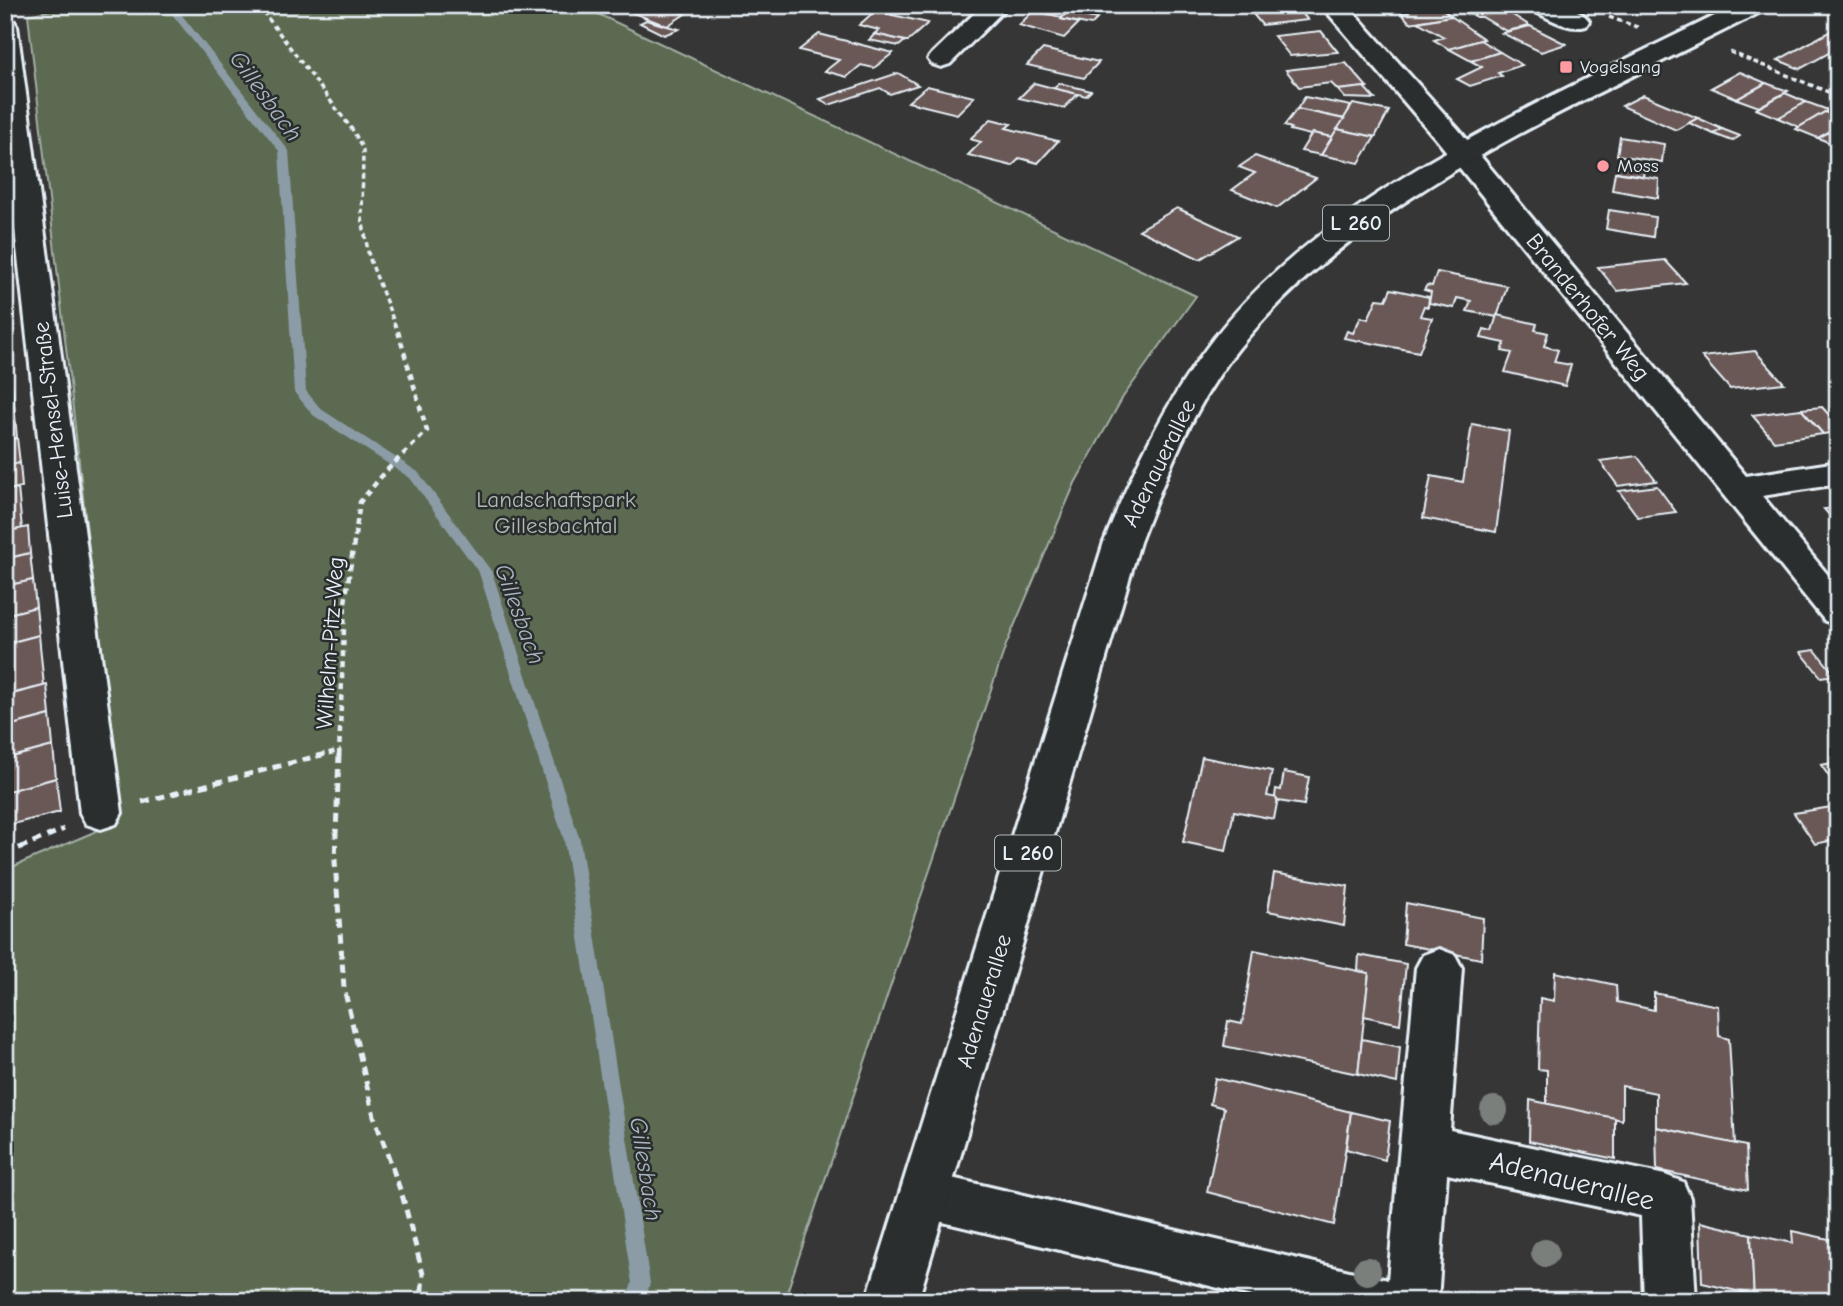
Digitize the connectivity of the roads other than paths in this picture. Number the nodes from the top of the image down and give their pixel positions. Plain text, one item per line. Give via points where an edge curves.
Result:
1 (997, 5) edge
2 (1333, 5) edge
3 (1541, 5) edge
4 (1755, 5) edge
5 (1577, 21) road end
6 (5, 26) edge
7 (941, 59) dead end
8 (1464, 155) junction
9 (1838, 473) edge
10 (1735, 489) junction
11 (1838, 612) edge
12 (101, 813) road end
13 (1439, 968) dead end
14 (1425, 1147) junction
15 (926, 1195) junction
16 (892, 1301) edge
17 (1378, 1301) edge
18 (1412, 1301) edge
19 (1670, 1301) edge

1 - 7 street
2 - 8 street, Branderhofer Weg
3 - 5 street
4 - 8 street, Adenauerallee / L 260
6 - 12 street, Luise-Hensel-Straße
8 - 10 street, Branderhofer Weg
8 - 15 street, Adenauerallee / L 260 via 1374,209 1326,245 1260,307 1189,398 1150,472 1122,542
9 - 10 street
10 - 11 street, Branderhofer Weg
13 - 14 street
14 - 18 street
14 - 19 street, Adenauerallee via 1665,1198
15 - 16 street, Adenauerallee / L 260
15 - 17 street

